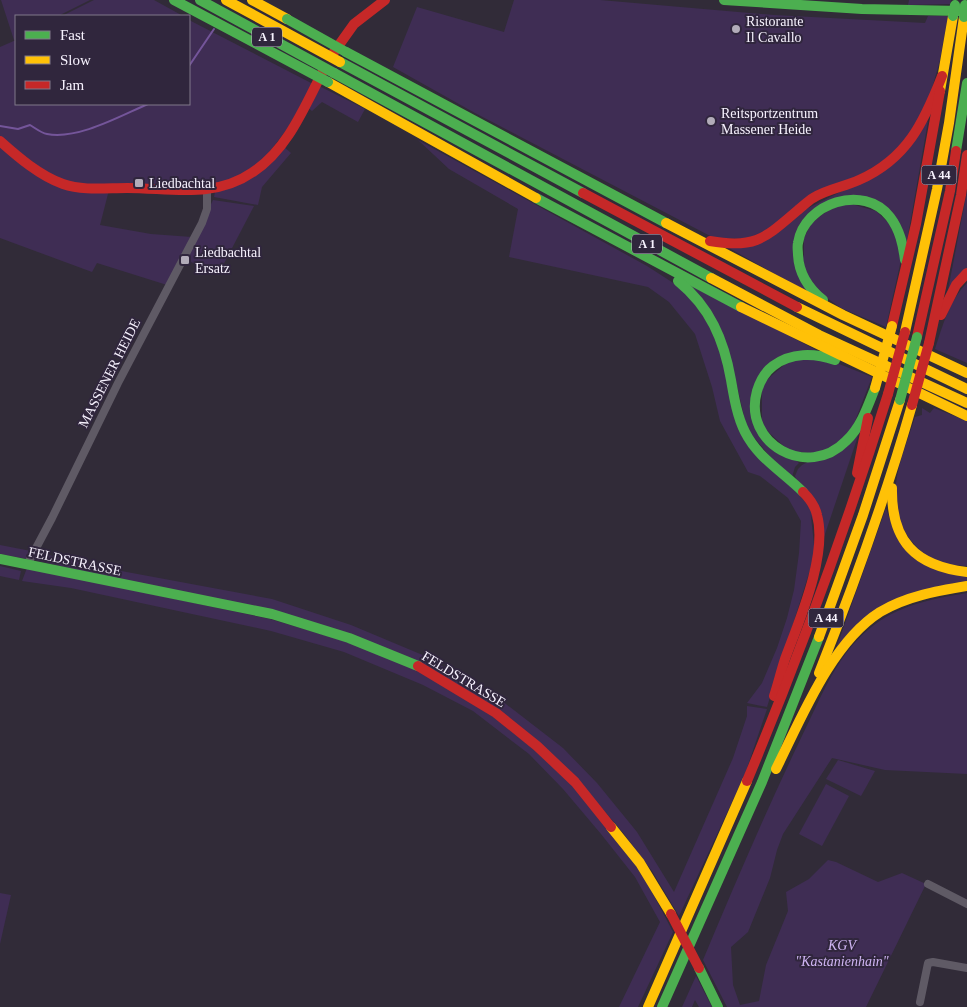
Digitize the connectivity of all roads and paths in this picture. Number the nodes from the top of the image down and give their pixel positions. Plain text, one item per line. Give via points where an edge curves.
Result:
1 (174, 0) edge
2 (200, 0) edge
3 (226, 0) edge
4 (252, 0) edge
5 (385, 0) edge
6 (724, 0) edge
7 (961, 8) edge
8 (942, 76) junction
9 (967, 83) edge
10 (0, 141) edge
11 (967, 155) edge
12 (207, 190) junction
13 (672, 226) junction
14 (654, 262) junction
15 (967, 273) edge
16 (901, 289) junction
17 (843, 315) junction
18 (929, 343) junction
19 (869, 371) junction
20 (967, 371) edge
21 (875, 388) junction
22 (967, 389) edge
23 (967, 403) edge
24 (967, 416) edge
25 (897, 458) junction
26 (846, 526) junction
27 (0, 559) edge
28 (26, 565) junction
29 (967, 572) edge
30 (967, 586) edge
31 (794, 734) junction
32 (751, 776) junction
33 (740, 832) junction
34 (928, 884) dead end
35 (967, 904) edge
36 (967, 968) edge
37 (920, 1002) dead end
38 (648, 1007) edge
39 (662, 1007) edge
40 (718, 1007) edge

1 - 14 main road, bridge
2 - 23 main road, A 1, bridge via 819,335
3 - 22 main road, A 1, bridge via 749,283
4 - 13 main road, bridge
5 - 12 main road via 362,16 346,34 290,131 266,162 240,181
6 - 7 main road via 862,8
7 - 8 main road
7 - 26 main road, A 44, bridge via 947,132 923,257 888,394
8 - 13 main road via 920,128 895,159 876,172 811,199 771,234 740,246 705,240
8 - 16 main road
9 - 33 main road, A 44, bridge via 950,191 900,400 842,578
10 - 12 main road via 53,180 68,186 182,192
11 - 18 main road
12 - 28 street, MASSENER HEIDE via 207,209 202,223
13 - 17 main road
14 - 19 main road
14 - 32 main road via 681,282 704,308 728,362 735,403 744,430 756,450 799,486 813,506 819,526 817,554 806,600 785,658
15 - 18 main road via 949,297
16 - 17 main road via 905,260 902,238 888,214 865,201 836,201 809,219 800,235 796,255 801,272 815,294
16 - 21 main road, bridge
17 - 20 main road
18 - 25 main road, bridge
19 - 21 main road via 816,356 791,356 782,360 773,365 759,383 754,406 760,429 777,449 797,458 830,454 851,437
19 - 24 main road
21 - 26 main road
25 - 29 main road via 891,498 898,534 915,555 928,563 947,570
25 - 31 main road via 856,580
26 - 32 main road, A 44
27 - 28 main road, FELDSTRASSE
28 - 40 main road, FELDSTRASSE, bridge via 272,614 350,638 425,669 496,713 575,782 640,863 671,914
30 - 31 main road via 917,596 872,618 847,642 830,666
31 - 33 main road
32 - 38 main road, A 44
33 - 39 main road, A 44
34 - 35 street
36 - 37 street via 928,963

